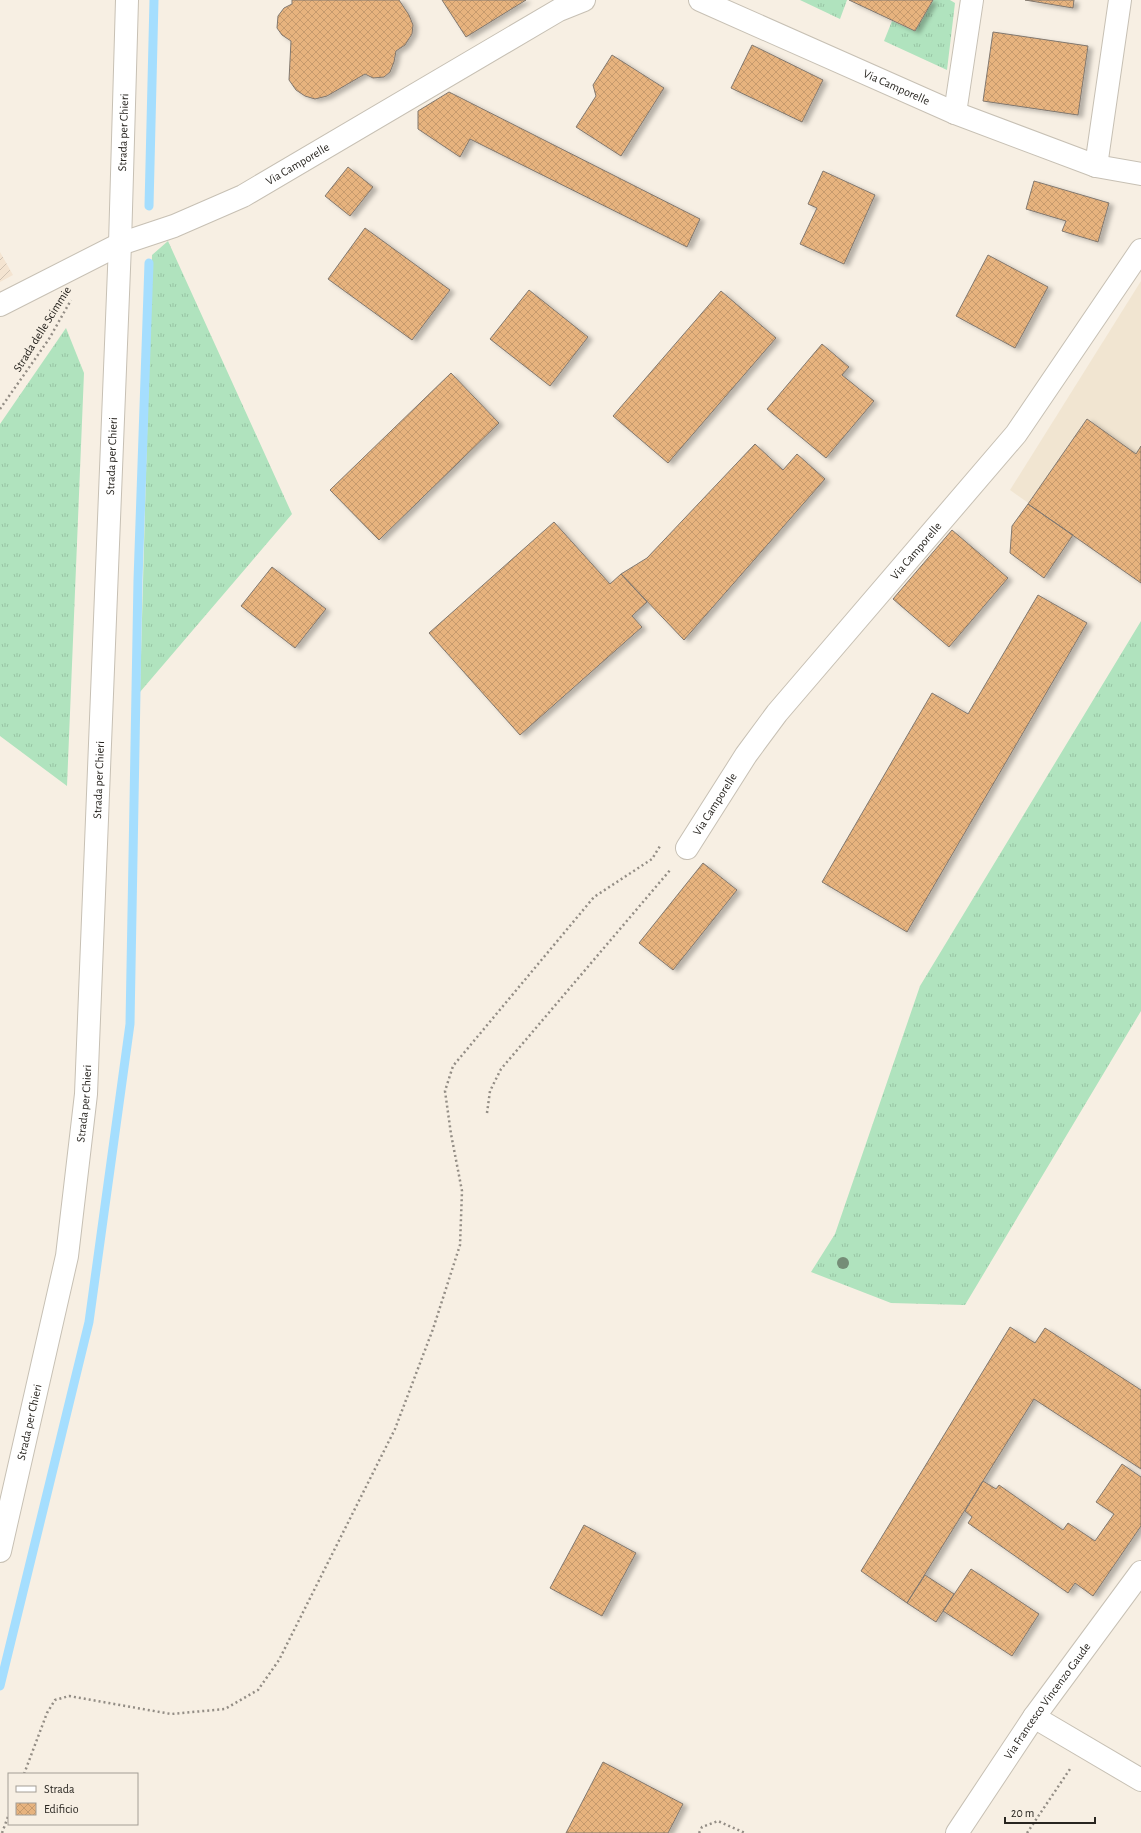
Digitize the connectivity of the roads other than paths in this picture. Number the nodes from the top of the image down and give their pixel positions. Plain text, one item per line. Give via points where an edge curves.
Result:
1 (127, 0) edge
2 (584, 0) edge
3 (700, 0) edge
4 (972, 0) edge
5 (1120, 0) edge
6 (955, 113) junction
7 (1096, 166) junction
8 (1141, 174) edge
9 (120, 244) junction
10 (1141, 250) edge
11 (0, 305) edge
12 (687, 848) road end
13 (0, 1551) edge
14 (1141, 1572) edge
15 (1034, 1717) junction
16 (1141, 1780) edge
17 (957, 1833) edge

1 - 9 street, Strada per Chieri
2 - 9 street, Via Camporelle via 559,10 243,196 174,226
3 - 6 street, Via Camporelle
4 - 6 street
5 - 7 street
6 - 7 street, Via Camporelle
7 - 8 street, Via Camporelle
9 - 11 street, Via Camporelle
9 - 13 street, Strada per Chieri via 86,1094 67,1256
10 - 12 street, Via Camporelle via 1016,434 777,713 746,755
14 - 15 street, Via Francesco Vincenzo Gaude
15 - 16 street
15 - 17 street, Via Francesco Vincenzo Gaude

